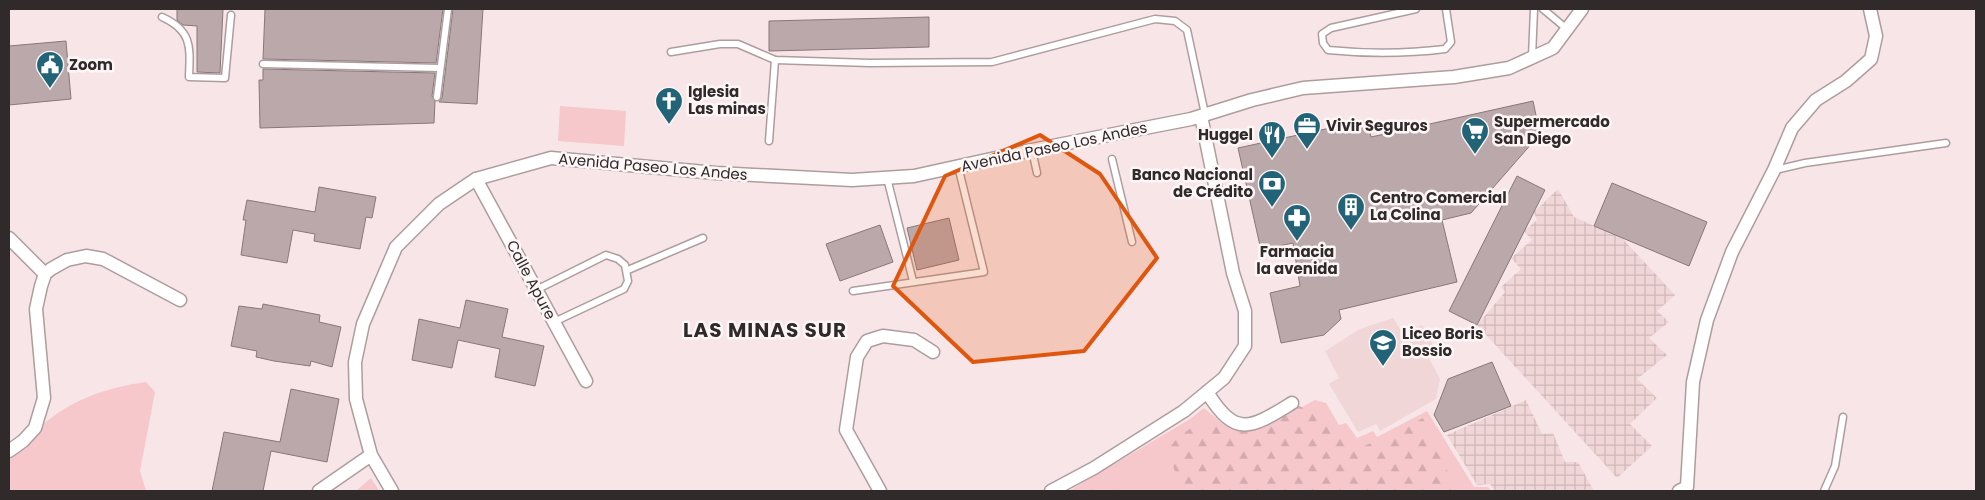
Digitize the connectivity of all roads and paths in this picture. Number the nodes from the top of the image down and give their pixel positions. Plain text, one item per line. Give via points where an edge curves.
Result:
1 (448, 9) edge
2 (1416, 9) edge
3 (1446, 9) edge
4 (1534, 9) edge
5 (1543, 9) edge
6 (1582, 9) edge
7 (1870, 9) edge
8 (230, 15) dead end
9 (162, 17) dead end
10 (1567, 29) junction
11 (672, 52) dead end
12 (1532, 57) junction
13 (775, 60) junction
14 (263, 64) dead end
15 (440, 68) junction
16 (437, 97) dead end
17 (1199, 116) junction
18 (769, 141) dead end
19 (1946, 144) dead end
20 (1032, 150) junction
21 (1112, 159) dead end
22 (958, 166) junction
23 (1774, 170) junction
24 (1037, 173) dead end
25 (887, 178) junction
26 (476, 179) junction
27 (9, 238) edge
28 (703, 238) dead end
29 (1132, 242) dead end
30 (628, 270) junction
31 (45, 274) junction
32 (913, 281) junction
33 (536, 290) junction
34 (853, 291) dead end
35 (180, 300) dead end
36 (553, 323) junction
37 (934, 352) dead end
38 (586, 381) dead end
39 (1208, 392) junction
40 (1292, 403) dead end
41 (1843, 418) dead end
42 (9, 451) edge
43 (371, 455) junction
44 (1686, 490) edge
45 (319, 491) edge
46 (392, 491) edge
47 (880, 491) edge
48 (1052, 491) edge
49 (1824, 491) edge

1 - 15 lane
2 - 3 lane via 1330,28 1322,34 1322,43 1328,50 1360,54 1445,49 1451,42
4 - 12 lane
5 - 10 lane
6 - 10 street, Avenida Paseo Los Andes
7 - 23 street via 1876,36 1871,59 1846,82 1816,100 1792,128
8 - 9 lane via 225,78 189,77 188,41 184,32
10 - 12 street, Avenida Paseo Los Andes via 1553,48
11 - 13 lane via 738,44
12 - 17 street, Avenida Paseo Los Andes via 1509,68 1454,77 1303,88
13 - 17 lane via 992,62 1155,19 1176,21 1187,30
13 - 18 lane
14 - 15 lane
15 - 16 lane
17 - 20 street, Avenida Paseo Los Andes
17 - 39 street via 1244,311 1246,346 1224,378
19 - 23 lane
20 - 22 street, Avenida Paseo Los Andes
20 - 24 lane
21 - 29 lane
22 - 25 street, Avenida Paseo Los Andes via 914,176
22 - 32 lane via 984,272
23 - 44 street via 1732,252 1707,320 1693,382
25 - 26 street, Avenida Paseo Los Andes via 852,180 716,173 551,158
25 - 32 lane
26 - 33 street, Calle Apure
26 - 43 street, Avenida Paseo Los Andes via 439,204 396,247 363,324 355,362 356,399
27 - 31 street
28 - 30 lane
30 - 33 lane via 618,259 606,255
30 - 36 lane via 624,289
31 - 35 street via 67,260 86,256 104,259
31 - 42 street via 36,309 44,398 35,428
32 - 34 lane
33 - 36 street, Calle Apure
36 - 38 street, Calle Apure
37 - 47 street via 914,340 883,336 867,341 857,357 846,430
39 - 40 street via 1218,409 1236,424 1251,425
39 - 48 street via 1176,416
41 - 49 lane via 1835,466
43 - 45 street
43 - 46 street, Avenida Paseo Los Andes

